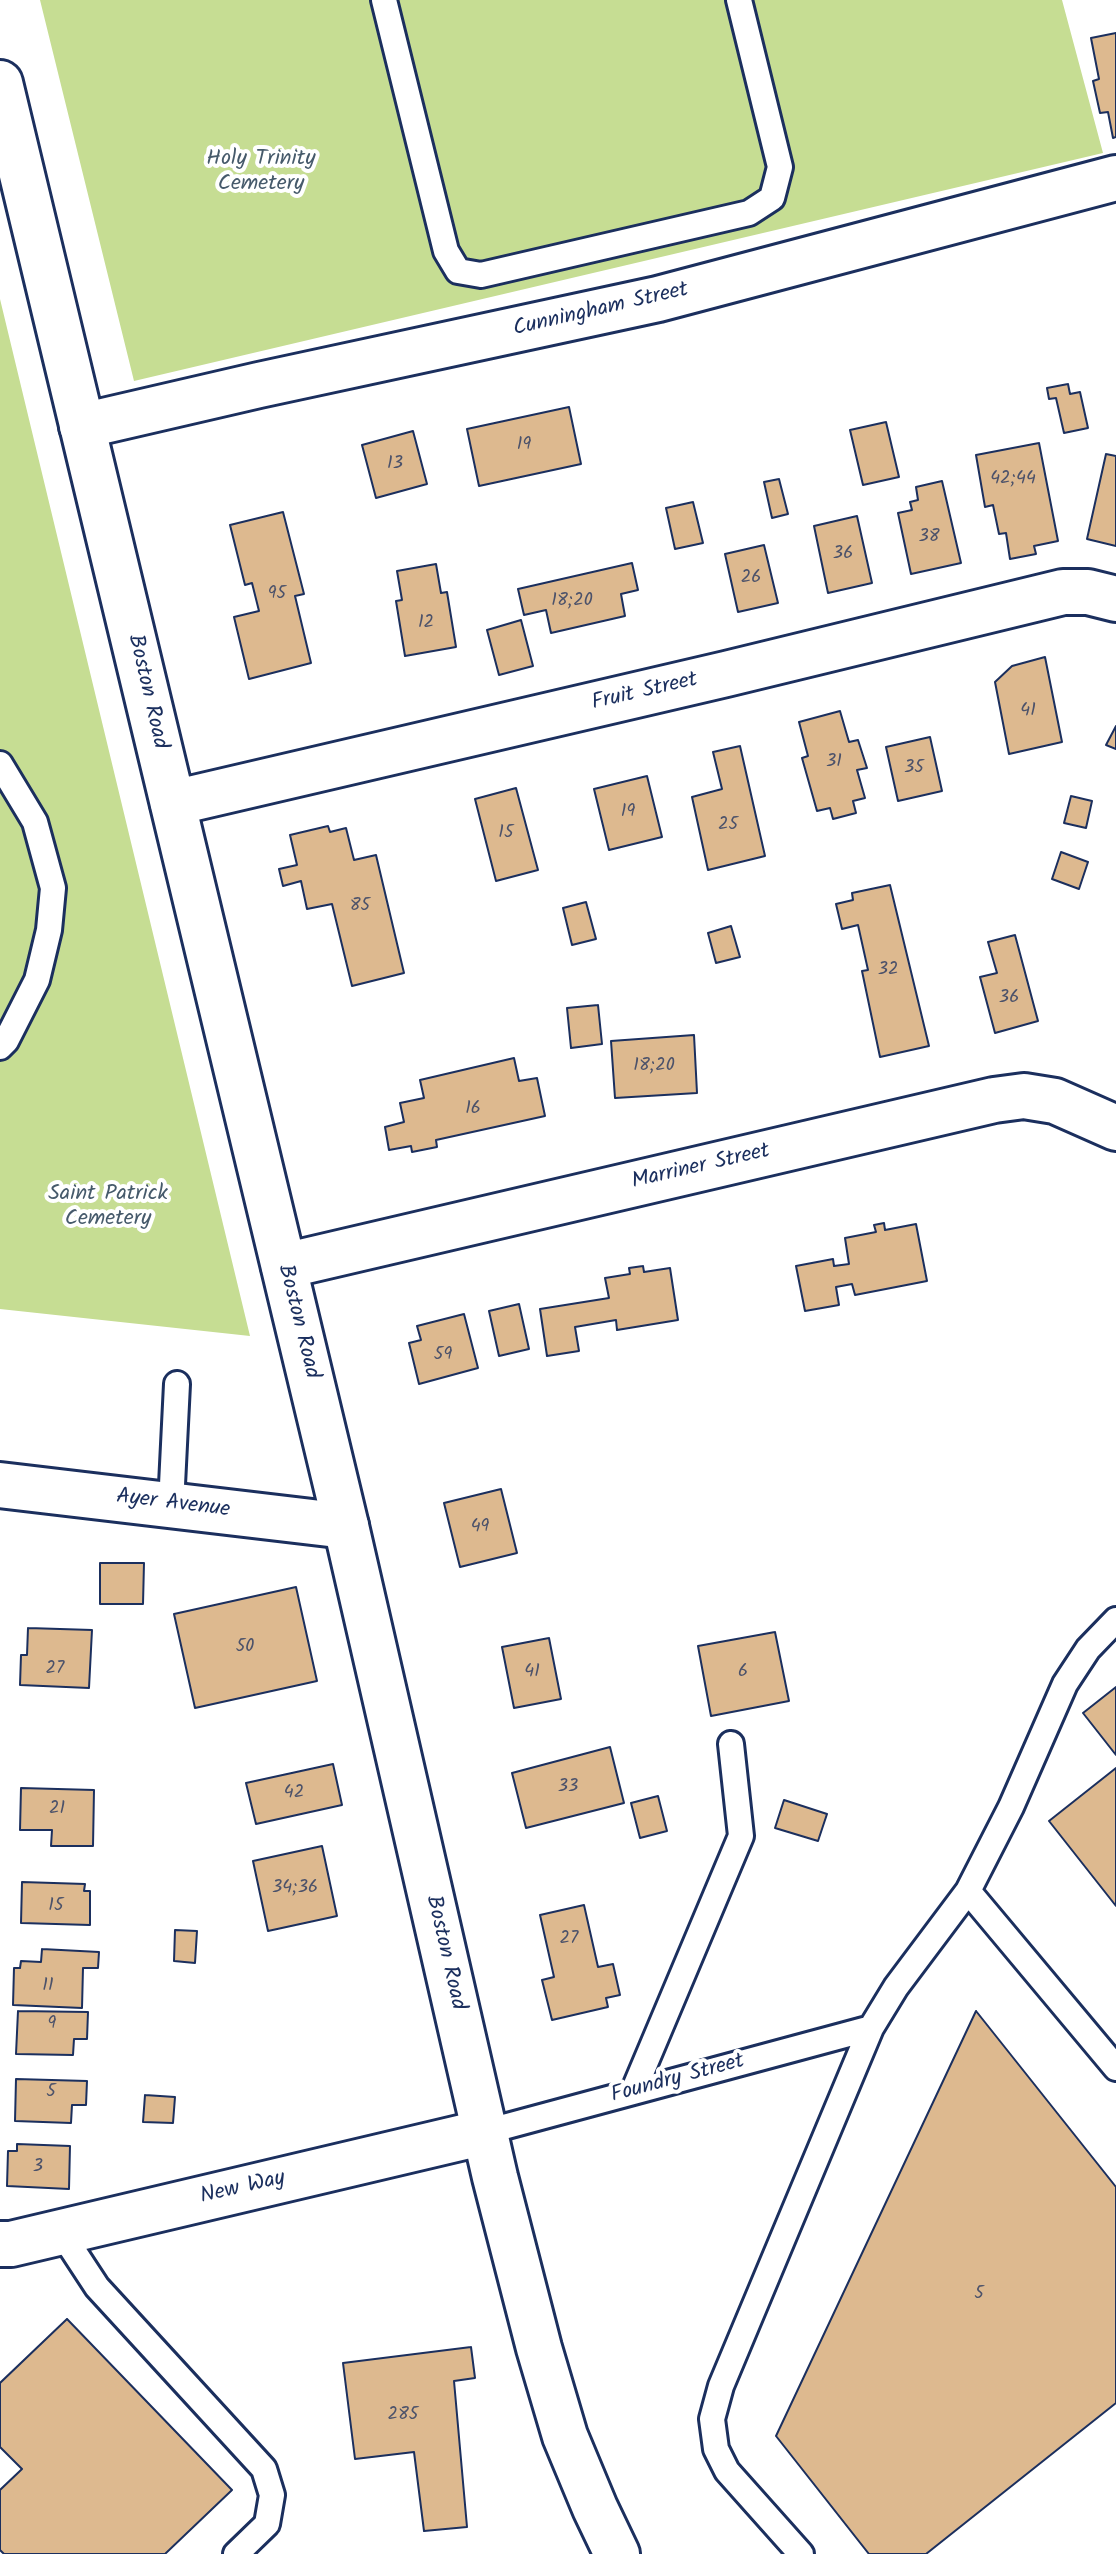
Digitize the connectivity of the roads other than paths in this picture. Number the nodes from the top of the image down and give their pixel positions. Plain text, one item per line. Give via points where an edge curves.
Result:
1 (384, 0) edge
2 (739, 0) edge
3 (0, 83) edge
4 (1116, 178) edge
5 (82, 426) junction
6 (1116, 599) edge
7 (0, 764) edge
8 (173, 803) junction
9 (0, 1047) edge
10 (1116, 1128) edge
11 (284, 1266) junction
12 (177, 1384) dead end
13 (0, 1485) edge
14 (171, 1505) junction
15 (346, 1526) junction
16 (1116, 1620) edge
17 (731, 1744) dead end
18 (968, 1891) junction
19 (871, 2028) junction
20 (1116, 2068) edge
21 (633, 2092) junction
22 (485, 2132) junction
23 (61, 2232) junction
24 (0, 2244) edge
25 (236, 2554) edge
26 (617, 2554) edge
27 (801, 2554) edge

1 - 2 lane via 446,251 458,271 481,275 749,213 772,198 780,167
3 - 5 street, Boston Road
4 - 5 street, Cunningham Street via 658,299
5 - 8 street, Boston Road
6 - 8 street, Fruit Street via 1063,592
7 - 9 lane via 35,822 53,888 37,980
8 - 11 street, Boston Road
10 - 11 street, Marriner Street via 1055,1101 1024,1096 994,1100
11 - 15 street, Boston Road
12 - 14 lane
13 - 14 street, Ayer Avenue
14 - 15 street, Ayer Avenue
15 - 22 street, Boston Road
16 - 18 lane via 1065,1684
17 - 21 lane via 741,1836
18 - 19 lane
18 - 20 lane
19 - 21 lane, Foundry Street
19 - 27 lane via 721,2386 712,2419 716,2449 727,2471
21 - 22 lane, Foundry Street
22 - 23 street, New Way
22 - 26 street, Boston Road via 565,2436
23 - 24 street, New Way
23 - 25 lane via 97,2287 264,2469 272,2495 267,2524

